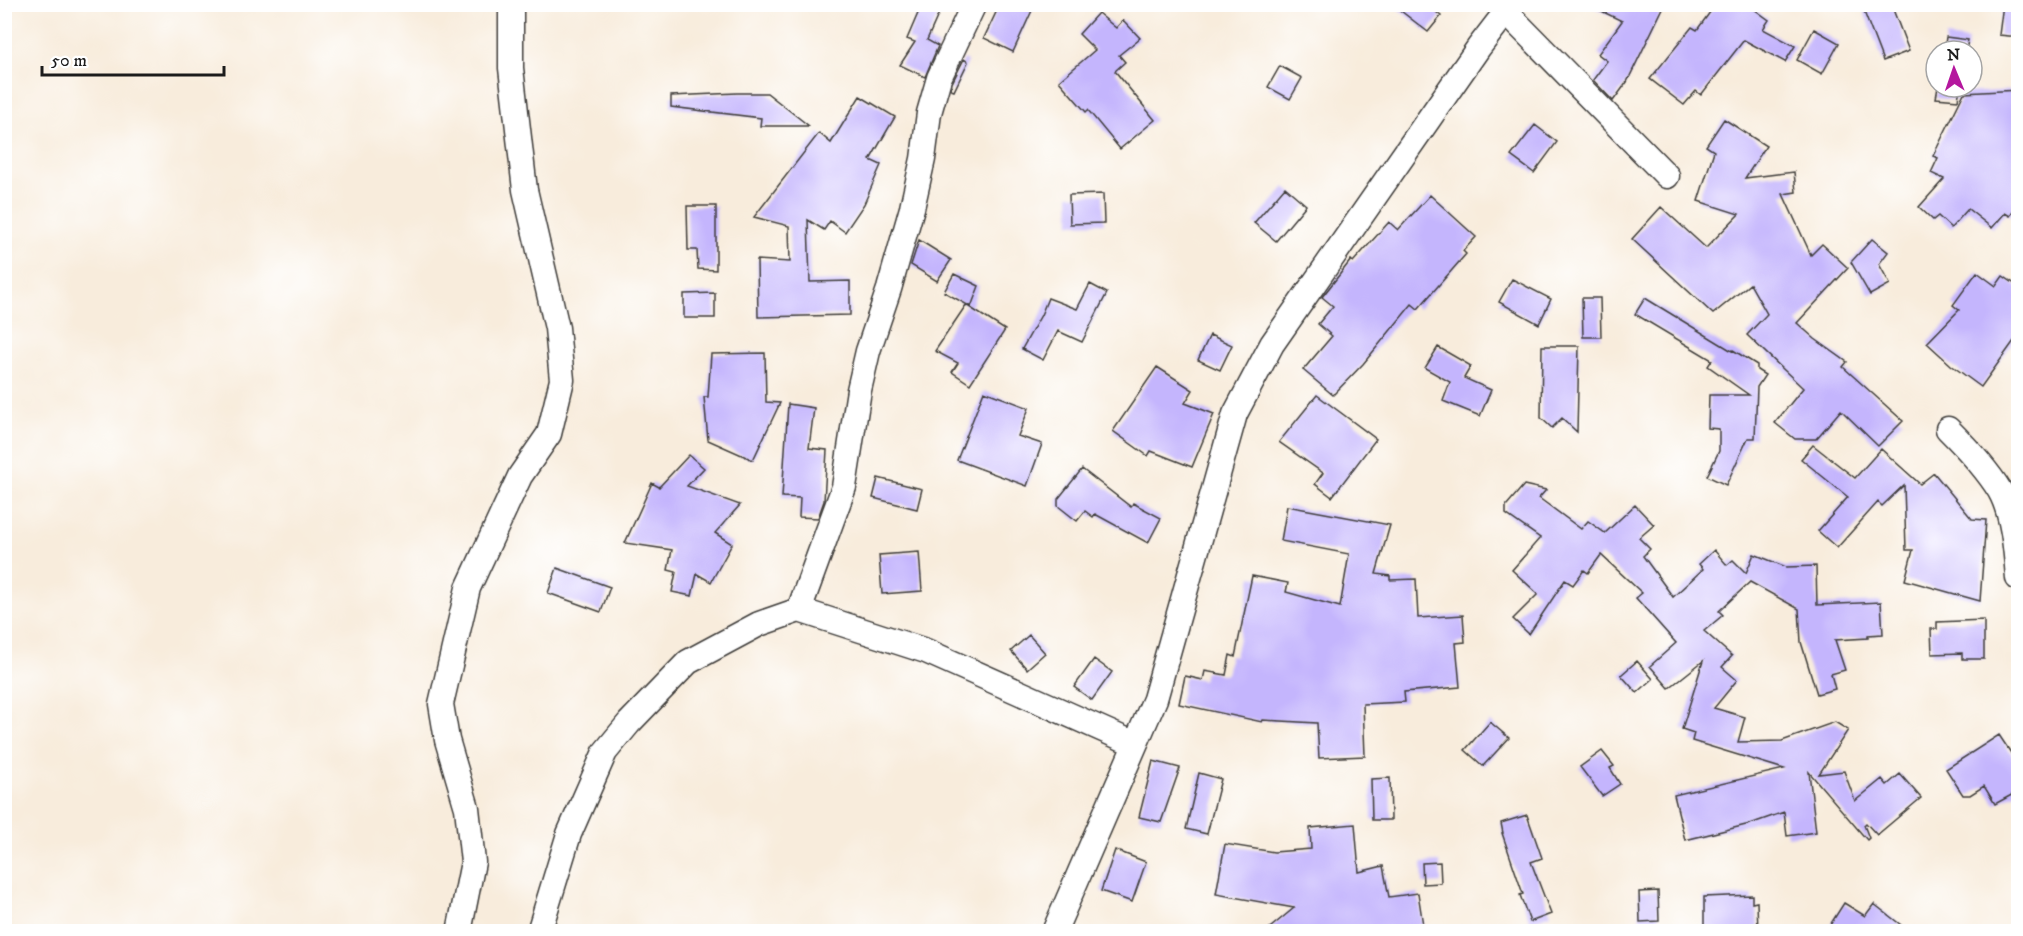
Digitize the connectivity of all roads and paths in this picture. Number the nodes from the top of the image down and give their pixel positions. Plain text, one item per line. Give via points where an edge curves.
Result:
1 (511, 4) edge
2 (974, 4) edge
3 (1509, 8) edge
4 (1666, 176) dead end
5 (1948, 429) dead end
6 (2019, 578) edge
7 (799, 610) junction
8 (1135, 744) junction
9 (459, 932) edge
10 (539, 932) edge
11 (1054, 932) edge

1 - 9 street via 511,68 525,190 556,328 562,380 549,434 520,476 468,588 441,704 467,808 473,862
2 - 7 street via 939,78 912,208 868,351 844,487
3 - 4 street
3 - 8 street via 1272,344 1235,414 1155,699
5 - 6 street via 2001,492 2014,534
7 - 8 street via 926,651
7 - 10 street via 759,624 688,662 605,752 568,834
8 - 11 street

